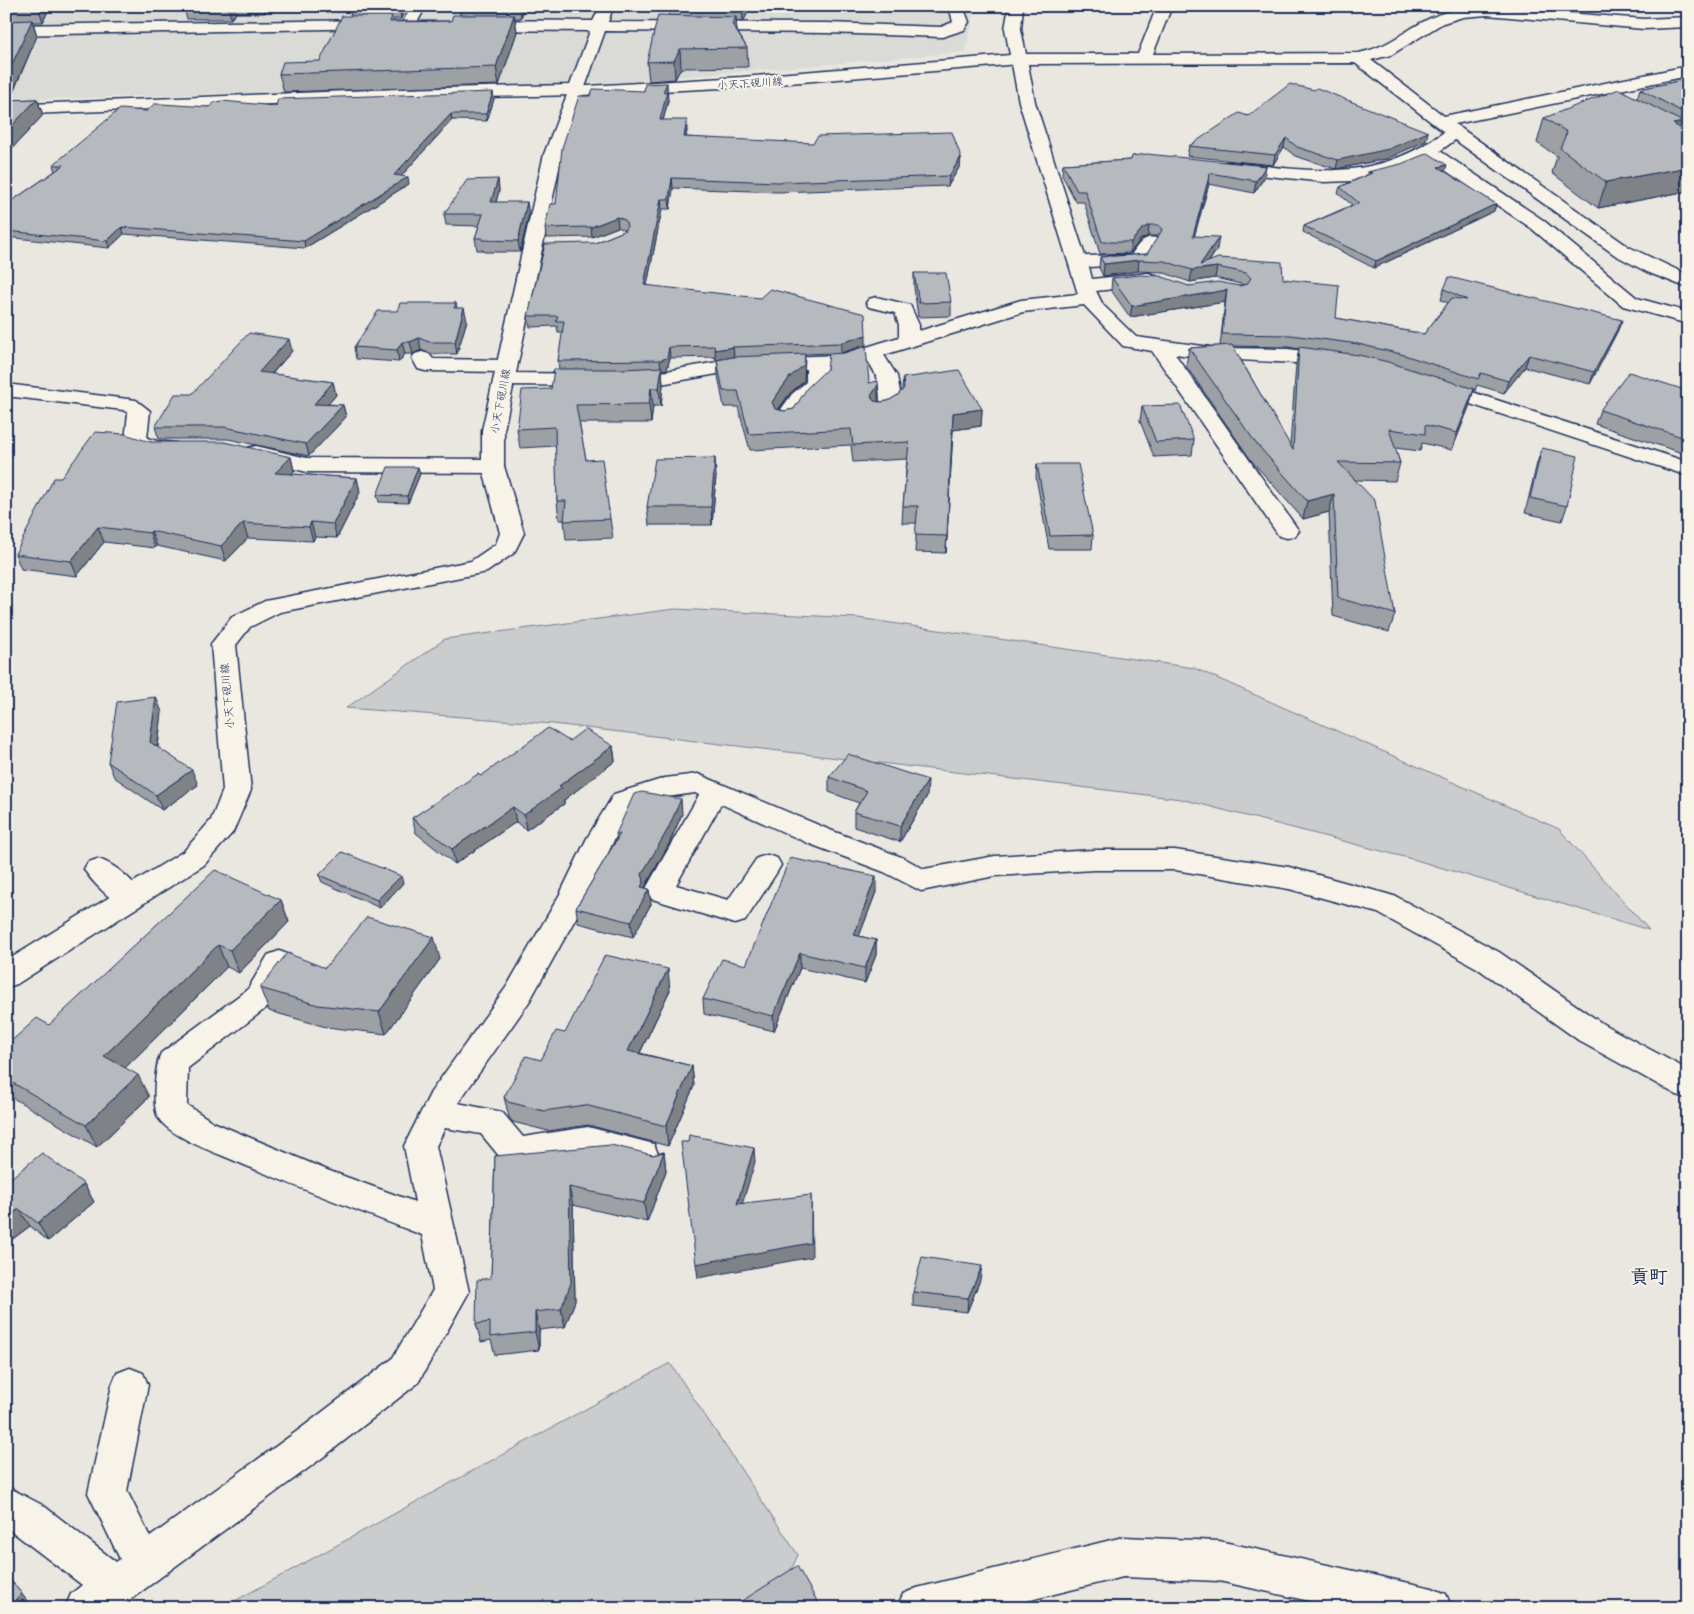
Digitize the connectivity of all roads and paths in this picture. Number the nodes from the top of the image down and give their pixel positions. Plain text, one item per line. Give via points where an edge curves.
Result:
1 (607, 6) edge
2 (956, 6) edge
3 (1016, 6) edge
4 (1164, 6) edge
5 (418, 8) dead end
6 (1688, 22) edge
7 (409, 25) junction
8 (427, 25) edge
9 (463, 25) edge
10 (599, 25) junction
11 (9, 26) edge
12 (1144, 58) junction
13 (1359, 58) junction
14 (1019, 59) junction
15 (1688, 71) edge
16 (576, 90) junction
17 (1588, 92) junction
18 (1613, 106) edge
19 (6, 110) edge
20 (1448, 127) junction
21 (1428, 151) junction
22 (1047, 166) junction
23 (1065, 166) edge
24 (1213, 166) edge
25 (1150, 242) dead end
26 (1077, 262) junction
27 (1162, 280) edge
28 (1688, 282) edge
29 (1087, 292) junction
30 (876, 303) dead end
31 (1688, 318) edge
32 (909, 342) junction
33 (1159, 346) junction
34 (871, 352) junction
35 (422, 358) dead end
36 (815, 361) junction
37 (1355, 364) edge
38 (506, 372) junction
39 (1418, 381) edge
40 (6, 390) edge
41 (883, 411) edge
42 (785, 419) edge
43 (192, 448) edge
44 (236, 450) edge
45 (493, 466) junction
46 (1688, 468) edge
47 (1287, 531) dead end
48 (715, 790) junction
49 (766, 865) dead end
50 (98, 869) dead end
51 (130, 898) junction
52 (279, 963) edge
53 (6, 976) edge
54 (1688, 1086) edge
55 (436, 1113) junction
56 (656, 1158) edge
57 (436, 1225) junction
58 (130, 1385) dead end
59 (6, 1505) edge
60 (115, 1586) edge
61 (917, 1608) edge
62 (1432, 1608) edge

1 - 10 street
2 - 10 street via 961,22 959,28 942,32
3 - 14 street via 1013,29
4 - 12 street
5 - 7 street
6 - 13 street, 小天下硯川線 via 1644,24 1486,11 1438,20 1386,52
7 - 8 street
7 - 11 street via 298,21
9 - 10 street via 492,20
10 - 16 street
12 - 13 street, 小天下硯川線
12 - 14 street, 小天下硯川線
13 - 20 street
14 - 16 street, 小天下硯川線 via 778,81
14 - 22 street via 1027,102
15 - 17 street
16 - 19 street
16 - 38 street, 小天下硯川線 via 553,154 543,246
17 - 18 street
17 - 20 street
20 - 21 street
20 - 28 street via 1622,251
21 - 24 street via 1380,170 1324,178
21 - 31 street via 1537,224 1630,302
22 - 23 street
22 - 26 street
25 - 26 street via 1137,260
26 - 29 street
27 - 29 street via 1138,279
29 - 32 street via 1021,306
29 - 33 street via 1096,309 1130,342
30 - 32 street via 903,309 909,325
32 - 34 street
33 - 37 street via 1218,354 1288,355
33 - 47 street
34 - 36 street via 843,361
34 - 41 street via 891,383 891,403
35 - 38 street via 425,365
36 - 38 street via 734,365 661,378 625,380
36 - 42 street via 818,372 816,384 799,398
38 - 45 street, 小天下硯川線 via 492,430
39 - 46 street
40 - 43 street via 129,404 139,410 136,441 155,448
44 - 45 street via 306,465
45 - 51 street, 小天下硯川線 via 512,533 506,548 479,566 274,606 242,622 223,644 236,790 223,825 194,858
48 - 49 street via 659,890 734,914
48 - 54 street via 820,837 894,865 921,880 995,866 1094,860 1175,860 1289,878 1387,905 1488,960 1592,1033
48 - 55 street via 698,783 666,788 624,801 518,994
50 - 51 street
51 - 53 street, 小天下硯川線
52 - 57 street via 259,997 172,1062 171,1111 201,1132 314,1180
55 - 56 street via 491,1122 516,1152 588,1141
55 - 57 street via 420,1146
57 - 60 street via 451,1292 406,1371
58 - 60 street via 107,1493
59 - 60 street
61 - 62 street via 1123,1556 1219,1561

